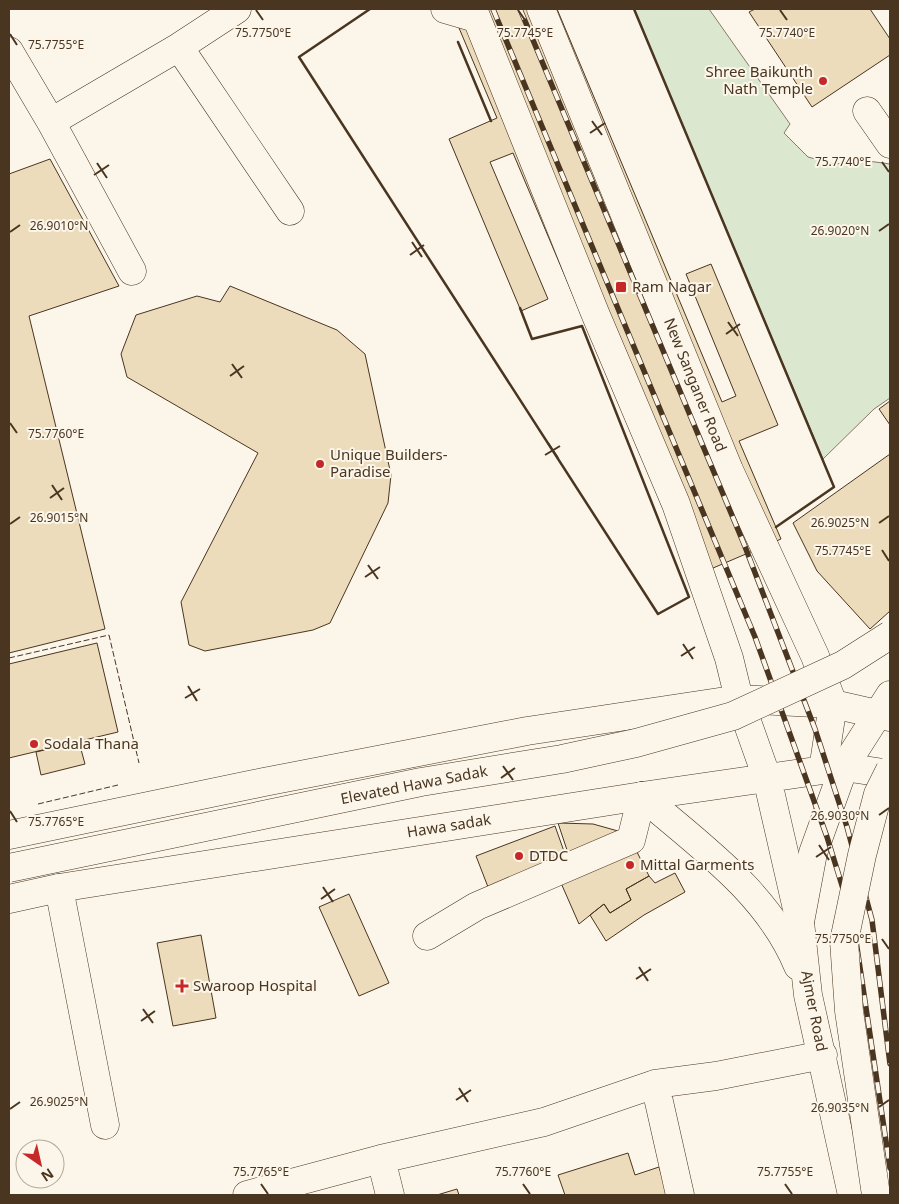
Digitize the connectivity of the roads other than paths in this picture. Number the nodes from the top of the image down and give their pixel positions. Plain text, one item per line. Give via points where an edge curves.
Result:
1 (237, 9) edge
2 (445, 9) edge
3 (541, 9) edge
4 (475, 13) edge
5 (179, 47) junction
6 (9, 51) edge
7 (867, 111) dead end
8 (51, 122) junction
9 (890, 144) edge
10 (290, 211) dead end
11 (132, 271) dead end
12 (890, 635) edge
13 (740, 699) junction
14 (833, 704) junction
15 (886, 709) edge
16 (833, 768) junction
17 (890, 770) edge
18 (890, 774) edge
19 (767, 778) junction
20 (642, 796) junction
21 (9, 835) edge
22 (9, 868) edge
23 (58, 888) junction
24 (9, 899) edge
25 (800, 922) junction
26 (427, 936) dead end
27 (808, 995) junction
28 (823, 1055) junction
29 (656, 1084) junction
30 (105, 1125) dead end
31 (381, 1159) junction
32 (247, 1195) edge
33 (390, 1195) edge
34 (680, 1195) edge
35 (852, 1195) edge
36 (876, 1195) edge

1 - 5 main road
2 - 4 main road
3 - 14 main road, New Sanganer Road via 729,470 815,656
4 - 13 main road via 595,313 676,504
5 - 8 main road
5 - 10 main road
6 - 8 main road
7 - 9 main road
8 - 11 main road
12 - 22 main road, Elevated Hawa Sadak, bridge via 843,665 733,716 636,743 562,759 421,782
13 - 14 main road
13 - 19 main road
13 - 21 main road via 527,731
14 - 15 main road
14 - 16 main road, New Sanganer Road
15 - 16 main road, Ajmer Road
16 - 18 main road, Hawa sadak
16 - 19 main road, Hawa sadak
16 - 25 main road, Ajmer Road
17 - 36 main road, bridge via 878,794 844,941 849,1011
19 - 20 main road, Hawa sadak
19 - 25 main road
20 - 23 main road, Hawa sadak
20 - 26 main road via 631,840 477,906
20 - 27 main road via 741,881 772,917 788,941
23 - 24 main road, Hawa sadak
23 - 30 main road
25 - 27 main road, Ajmer Road
27 - 28 main road, Ajmer Road
28 - 29 main road
28 - 35 main road, Ajmer Road
29 - 31 main road via 544,1122
29 - 34 main road
31 - 32 main road
31 - 33 main road

